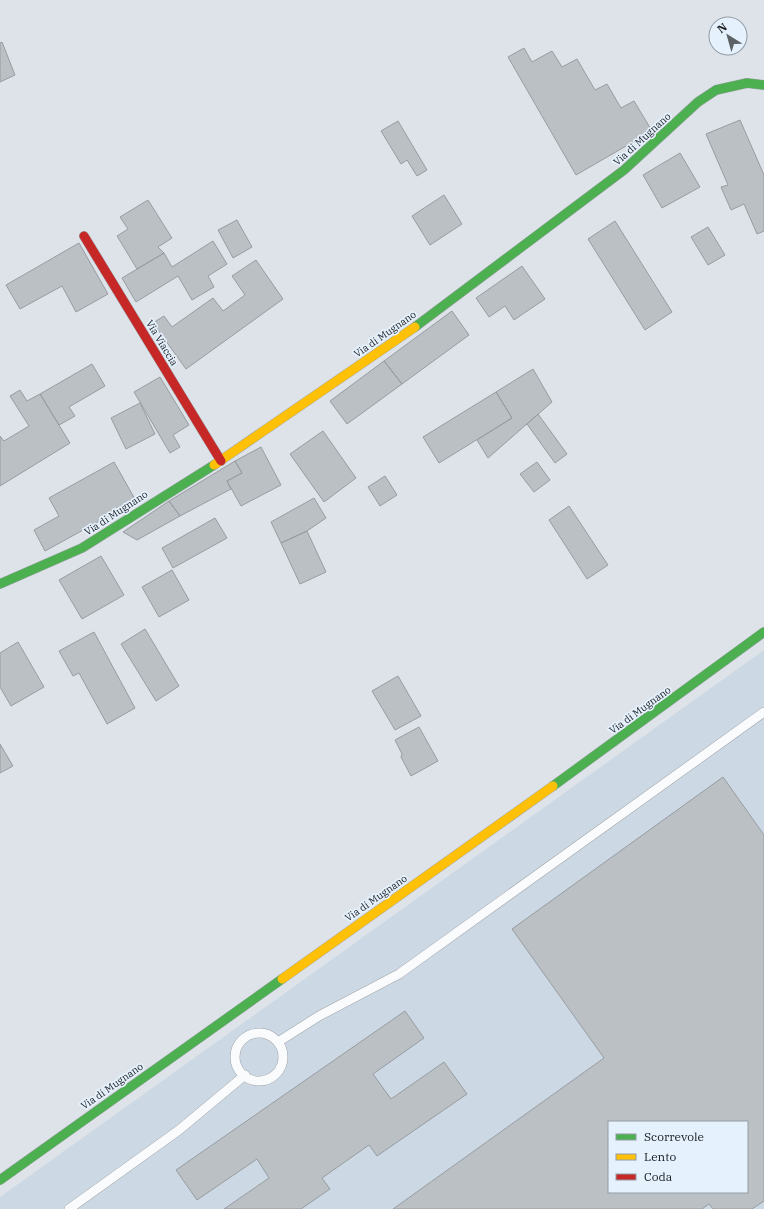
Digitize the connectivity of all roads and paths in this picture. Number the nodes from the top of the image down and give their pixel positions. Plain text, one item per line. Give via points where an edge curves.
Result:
1 (764, 85) edge
2 (84, 236) dead end
3 (221, 461) junction
4 (0, 584) edge
5 (764, 632) edge
6 (764, 712) edge
7 (278, 1042) junction
8 (245, 1076) junction
9 (0, 1180) edge
10 (69, 1209) edge

1 - 3 street, Via di Mugnano via 747,83 716,90 698,102 624,170 407,333
2 - 3 street, Via Viaccia
3 - 4 street, Via di Mugnano via 82,548
5 - 9 street, Via di Mugnano via 624,735
6 - 7 lane via 399,974 319,1016
7 - 8 lane via 282,1057 277,1072 260,1080
7 - 8 lane via 264,1033 244,1038 238,1045 236,1061 238,1069
8 - 10 lane via 179,1130

